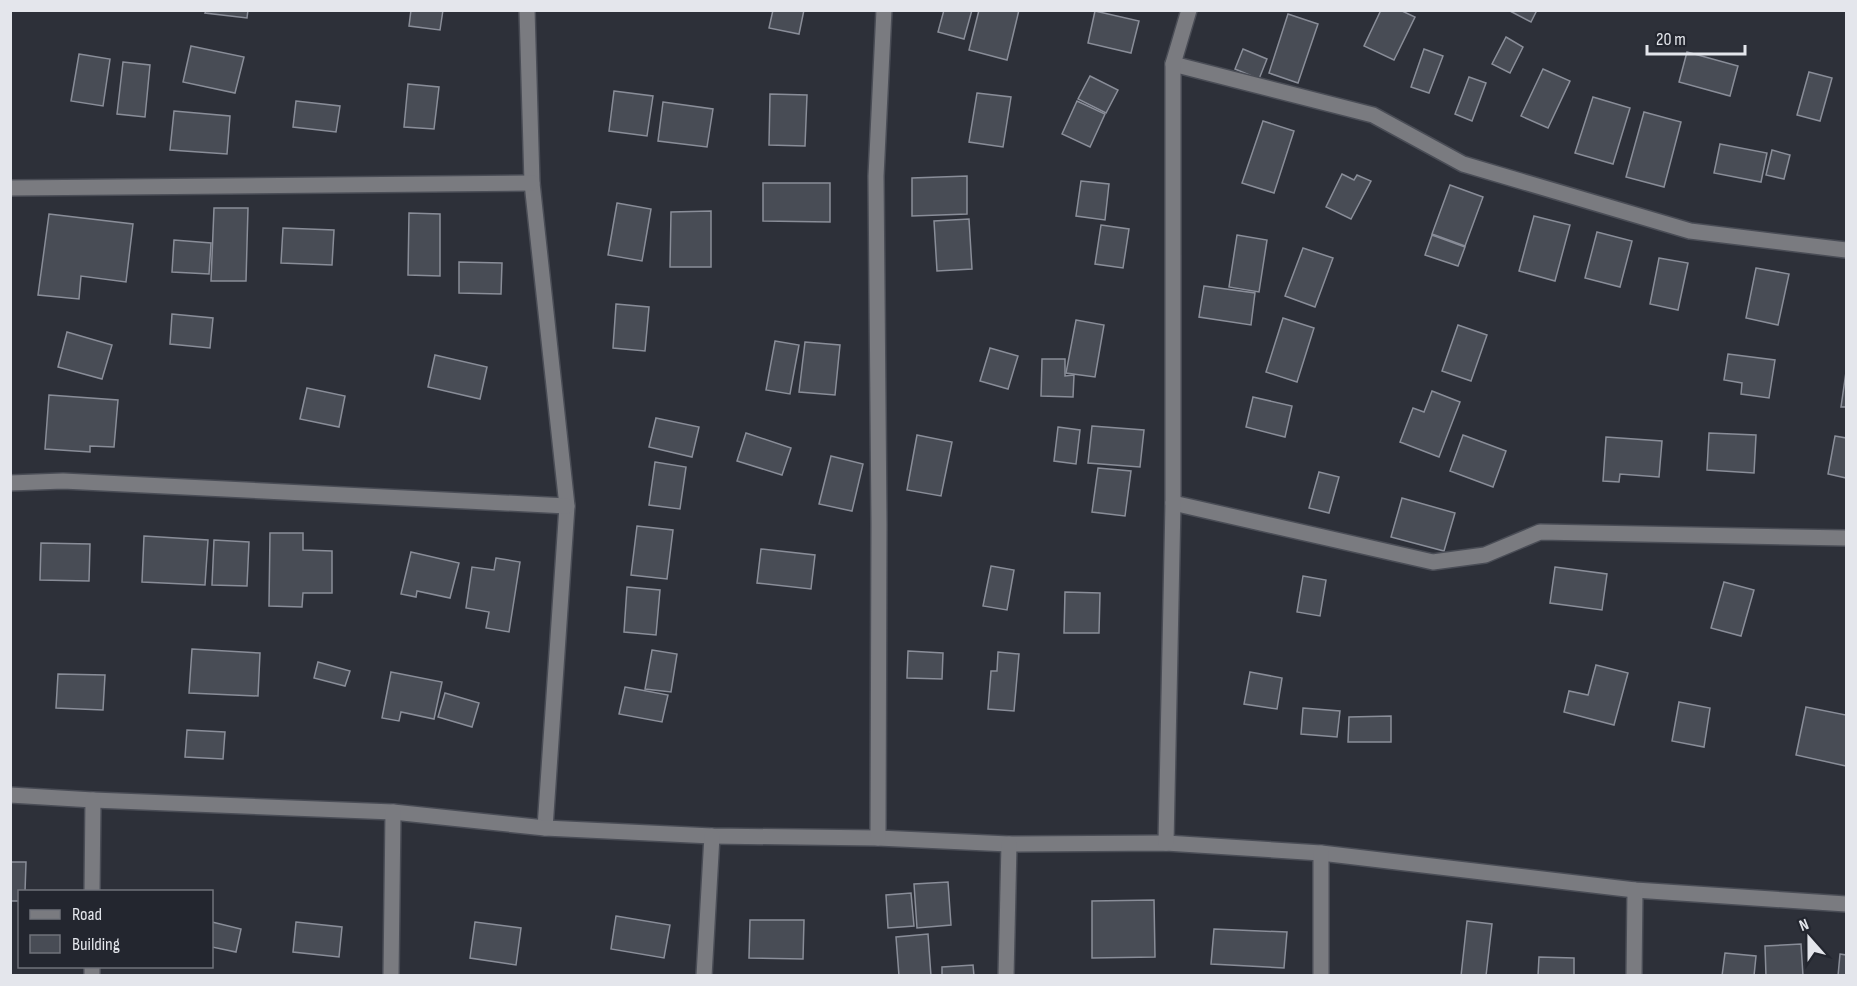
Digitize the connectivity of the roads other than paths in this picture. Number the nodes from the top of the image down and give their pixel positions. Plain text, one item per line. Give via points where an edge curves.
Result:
1 (528, 10) edge
2 (884, 10) edge
3 (1189, 10) edge
4 (1173, 64) junction
5 (531, 183) junction
6 (10, 188) edge
7 (1846, 250) edge
8 (10, 483) edge
9 (1173, 503) junction
10 (567, 506) junction
11 (1846, 538) edge
12 (10, 795) edge
13 (93, 800) junction
14 (393, 812) junction
15 (545, 828) junction
16 (712, 836) junction
17 (878, 838) junction
18 (1166, 843) junction
19 (1009, 844) junction
20 (1321, 853) junction
21 (92, 890) edge
22 (1635, 890) junction
23 (1846, 904) edge
24 (391, 975) edge
25 (704, 975) edge
26 (1006, 975) edge
27 (1321, 975) edge
28 (1634, 975) edge

1 - 5 street
2 - 17 street via 876,176
3 - 4 street
4 - 7 street via 1373,115 1463,164 1690,231
4 - 9 street
5 - 6 street
5 - 10 street
8 - 10 street via 63,481
9 - 11 street via 1433,562 1485,555 1540,532
9 - 18 street
10 - 15 street
12 - 13 street
13 - 14 street
13 - 21 street
14 - 15 street
14 - 24 street
15 - 16 street
16 - 17 street
16 - 25 street
17 - 19 street
18 - 19 street
18 - 20 street
19 - 26 street
20 - 22 street
20 - 27 street
22 - 23 street
22 - 28 street

